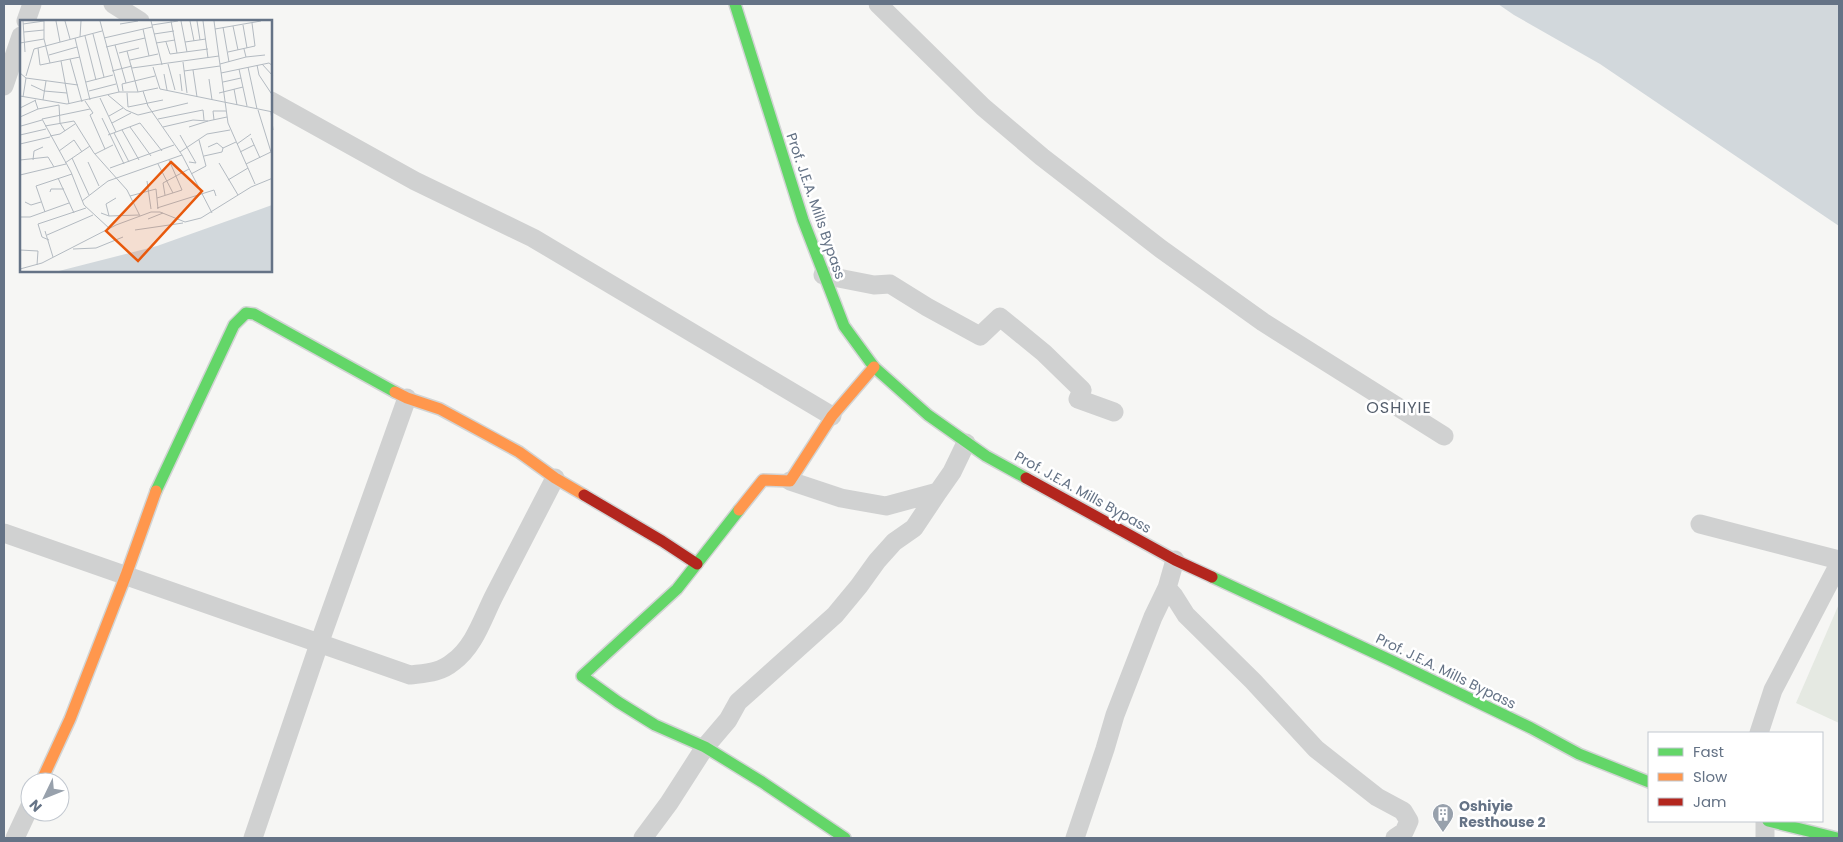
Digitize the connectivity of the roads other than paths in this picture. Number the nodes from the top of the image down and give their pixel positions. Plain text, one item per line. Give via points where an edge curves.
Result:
1 (32, 4) edge
2 (113, 4) edge
3 (736, 4) edge
4 (878, 4) edge
5 (26, 20) edge
6 (138, 20) edge
7 (20, 39) edge
8 (4, 86) edge
9 (272, 102) edge
10 (822, 276) junction
11 (874, 367) junction
12 (407, 398) junction
13 (1114, 412) dead end
14 (832, 416) junction
15 (1444, 436) dead end
16 (966, 443) junction
17 (556, 478) junction
18 (790, 481) junction
19 (938, 492) junction
20 (1700, 524) dead end
21 (4, 533) edge
22 (1175, 560) junction
23 (1839, 562) edge
24 (697, 564) junction
25 (126, 575) junction
26 (1167, 588) junction
27 (319, 644) junction
28 (1759, 732) edge
29 (705, 747) junction
30 (46, 772) edge
31 (1648, 782) edge
32 (22, 822) edge
33 (1767, 822) edge
34 (1771, 822) edge
35 (15, 838) edge
36 (253, 838) edge
37 (643, 838) edge
38 (845, 838) edge
39 (1075, 838) edge
40 (1395, 838) edge
41 (1766, 838) edge
42 (1836, 838) edge

1 - 5 street
2 - 6 street
3 - 10 street, Prof. J.E.A. Mills Bypass
4 - 15 street via 983,107 1161,249 1263,322
7 - 8 street
9 - 14 street via 415,181 533,238
10 - 11 street, Prof. J.E.A. Mills Bypass via 844,326
10 - 13 street via 874,285 890,284 980,336 1000,317 1082,390 1078,399
11 - 14 street
11 - 16 street, Prof. J.E.A. Mills Bypass via 928,415
12 - 17 street via 440,409 519,452
12 - 25 street via 254,314 246,313 234,325 153,497
12 - 27 street
14 - 18 street
16 - 19 street
16 - 22 street, Prof. J.E.A. Mills Bypass
17 - 24 street
17 - 27 street via 483,622 454,662 438,672 410,675
18 - 19 street via 841,498 886,506
18 - 24 street via 763,480
19 - 29 street via 914,528 894,542 825,625 738,702 728,720
20 - 23 street
21 - 25 street
22 - 26 street
22 - 31 street, Prof. J.E.A. Mills Bypass via 1401,665 1579,754
23 - 28 street via 1773,690
24 - 29 street via 677,589 582,676 655,725
25 - 27 street
25 - 30 street via 70,719
26 - 39 street via 1115,715
26 - 40 street via 1186,615 1316,749 1376,797 1403,810 1409,820 1404,832
27 - 36 street
29 - 37 street
29 - 38 street
32 - 35 street
33 - 41 street
34 - 42 street

